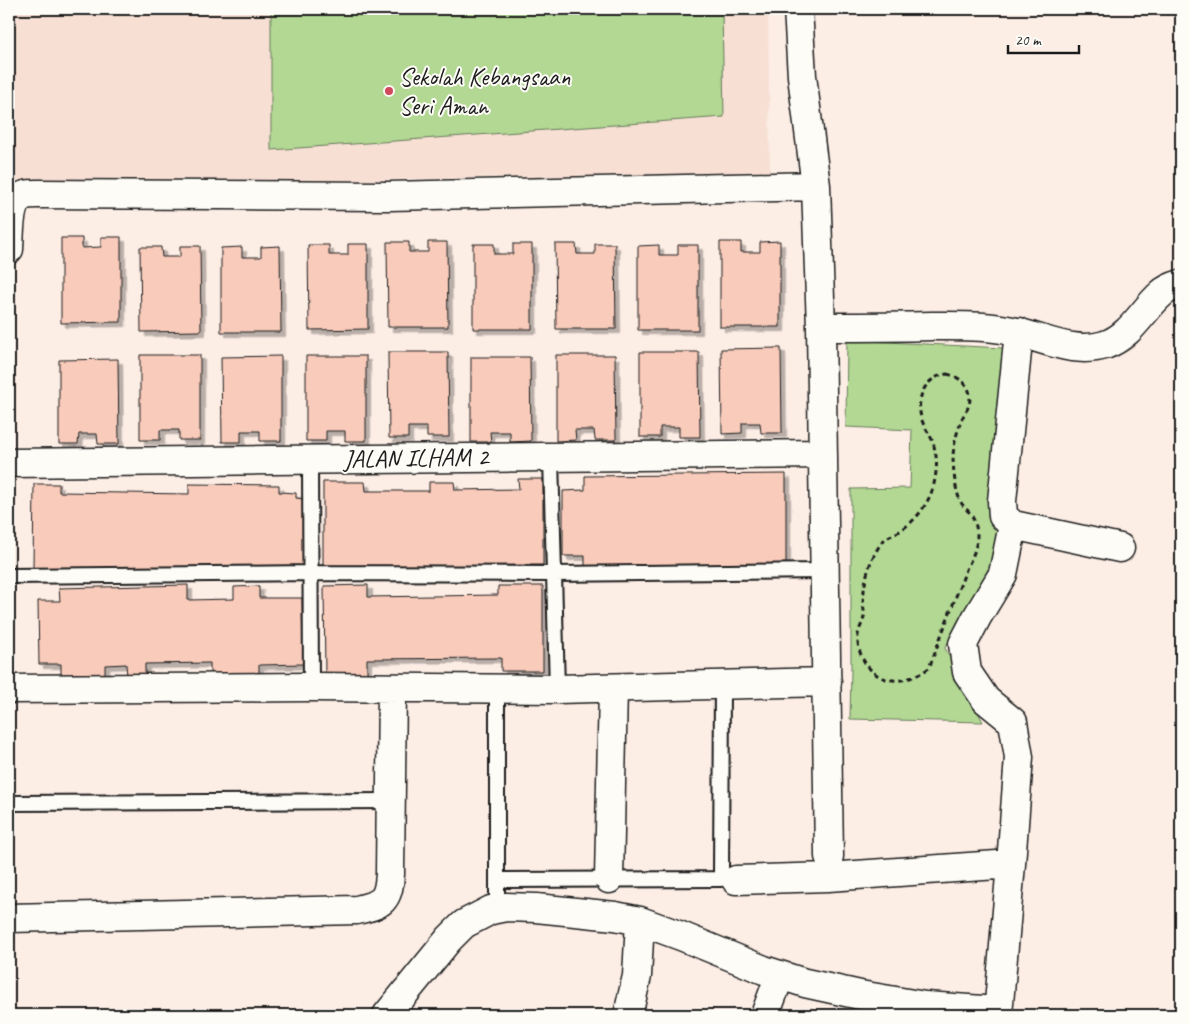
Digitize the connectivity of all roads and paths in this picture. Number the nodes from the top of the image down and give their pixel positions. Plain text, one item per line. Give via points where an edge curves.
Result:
1 (798, 9) edge
2 (816, 186) junction
3 (9, 249) edge
4 (1181, 284) edge
5 (821, 327) junction
6 (1019, 332) junction
7 (823, 454) junction
8 (551, 457) junction
9 (310, 460) junction
10 (9, 463) edge
11 (1014, 524) junction
12 (885, 538) joint
13 (1120, 548) dead end
14 (825, 571) junction
15 (311, 573) junction
16 (554, 574) junction
17 (9, 576) edge
18 (827, 682) junction
19 (722, 684) junction
20 (311, 687) junction
21 (392, 688) junction
22 (614, 688) junction
23 (9, 689) edge
24 (497, 689) junction
25 (557, 689) junction
26 (391, 801) junction
27 (9, 803) edge
28 (829, 856) dead end
29 (1011, 864) junction
30 (609, 880) junction
31 (736, 880) dead end
32 (9, 918) edge
33 (640, 921) junction
34 (780, 975) junction
35 (998, 1013) edge
36 (387, 1015) edge
37 (628, 1015) edge
38 (765, 1015) edge

1 - 2 street via 802,76
2 - 3 street via 389,196 37,194 17,201 11,217
2 - 5 street
4 - 6 street via 1162,293 1131,328 1106,344 1076,348
5 - 6 street via 978,326
5 - 7 street
6 - 11 street via 1002,501 1003,516
7 - 8 street, JALAN ILHAM 2
7 - 14 street
8 - 9 street, JALAN ILHAM 2
8 - 16 lane
9 - 10 street, JALAN ILHAM 2
9 - 15 lane
11 - 13 street
11 - 29 street via 1003,574 963,644 967,672 986,700 1014,722 1019,757
12 - 12 path via 866,576 864,618 858,645 864,662 878,675 886,679 909,679 929,668 976,546 975,522 961,504 953,470 956,436 970,396 963,381 955,376 938,375 925,386 922,394 920,413 935,452 934,483 929,497 912,522
14 - 16 lane
14 - 18 street
15 - 16 lane
15 - 17 lane
15 - 20 lane
16 - 25 lane
18 - 19 street
18 - 28 street
19 - 22 street
19 - 30 lane via 721,879
20 - 21 street
20 - 23 street
21 - 24 street
21 - 26 street
22 - 25 street
22 - 30 street
24 - 25 street
24 - 30 lane via 497,887
26 - 27 lane
26 - 32 street via 389,888 381,903 371,907 357,910
29 - 31 street via 828,878
29 - 35 street
33 - 34 street
33 - 36 street via 536,908 491,910 464,924 449,939
33 - 37 street via 638,976
34 - 35 street via 823,987 925,1006
34 - 38 street

